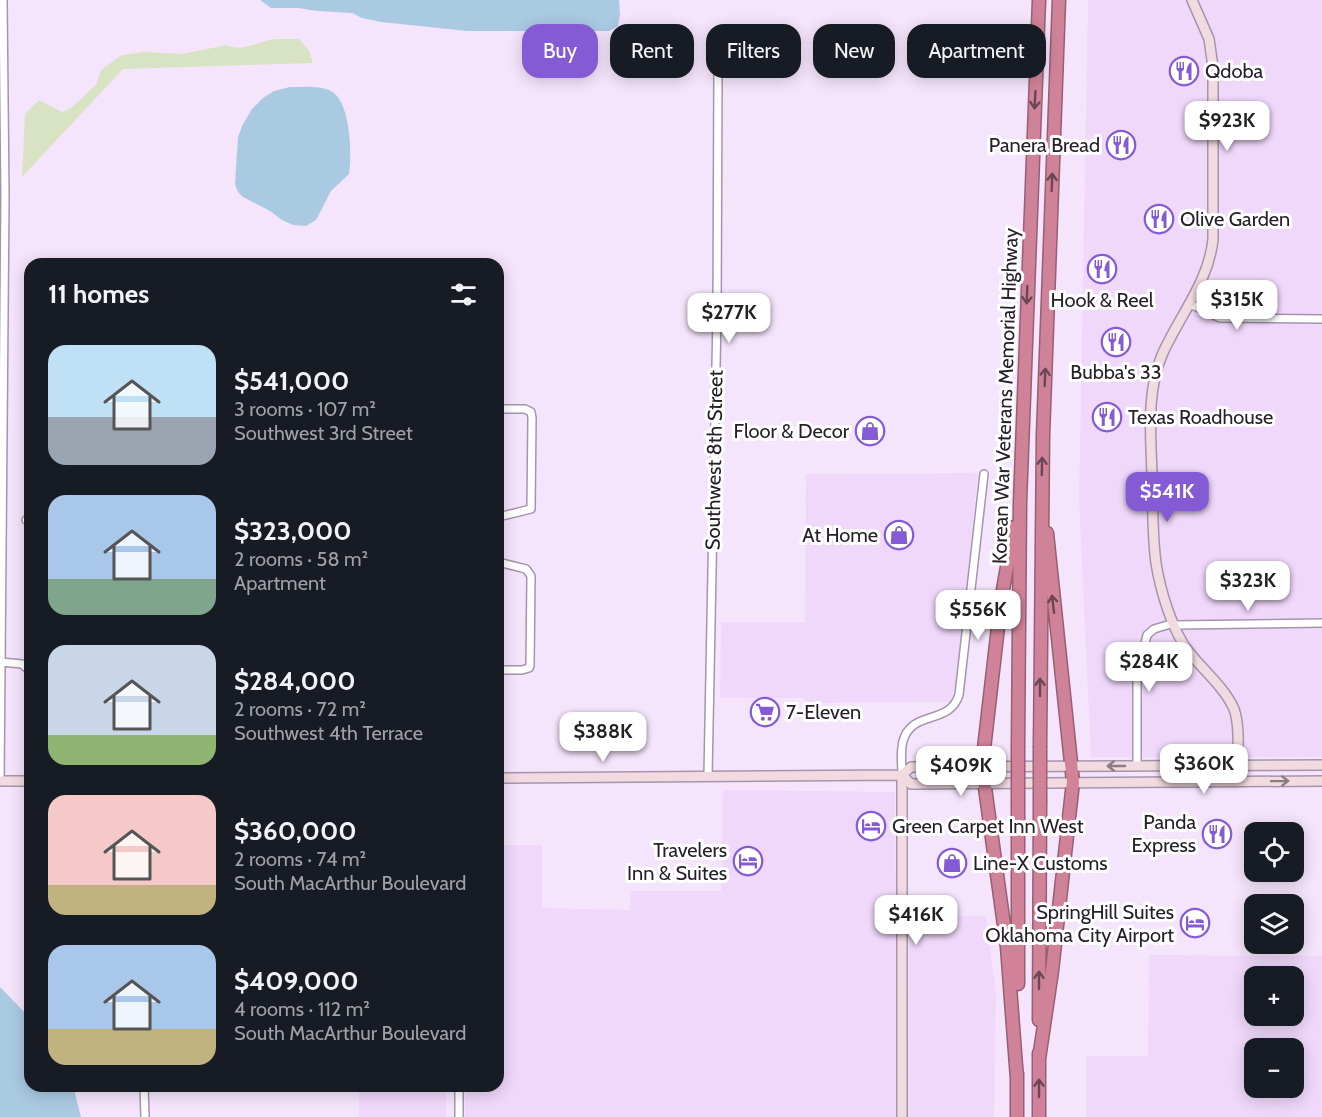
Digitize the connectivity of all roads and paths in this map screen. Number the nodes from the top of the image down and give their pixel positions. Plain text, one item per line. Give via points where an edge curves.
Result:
1 (3, 0) edge
2 (1039, 0) edge
3 (1059, 0) edge
4 (1192, 0) edge
5 (717, 78) edge
6 (1190, 304) junction
7 (1322, 319) edge
8 (504, 409) edge
9 (984, 474) dead end
10 (1041, 497) junction
11 (1020, 502) junction
12 (504, 515) edge
13 (504, 564) edge
14 (1322, 623) edge
15 (1174, 624) junction
16 (1, 662) edge
17 (24, 666) edge
18 (504, 670) edge
19 (1322, 765) edge
20 (982, 766) junction
21 (1072, 766) junction
22 (1137, 766) junction
23 (1237, 766) junction
24 (902, 775) junction
25 (708, 776) junction
26 (504, 778) edge
27 (0, 781) edge
28 (24, 781) edge
29 (1300, 781) junction
30 (1322, 781) edge
31 (1073, 782) junction
32 (1237, 782) junction
33 (984, 783) junction
34 (1039, 1059) junction
35 (1017, 1079) junction
36 (144, 1092) edge
37 (459, 1092) edge
38 (145, 1117) edge
39 (459, 1117) edge
40 (902, 1117) edge
41 (1017, 1117) edge
42 (1039, 1117) edge

1 - 16 street
2 -> 11 highway, Korean War Veterans Memorial Highway
10 -> 3 highway, Korean War Veterans Memorial Highway
4 - 6 main road via 1212,53 1213,226 1212,252
5 - 25 street, Southwest 8th Street via 717,315
6 - 7 street via 1220,318
6 - 15 main road via 1162,354 1153,381 1154,540 1161,587
8 - 12 street via 525,409 532,418 531,508
9 - 24 street via 960,695 947,712 915,722 907,732
21 -> 10 highway
34 -> 10 highway, Korean War Veterans Memorial Highway, bridge
11 - 20 highway via 1000,601
11 - 35 highway, Korean War Veterans Memorial Highway, bridge
13 - 18 street via 526,569 531,576 530,666
14 - 15 street
15 - 22 street via 1147,635 1137,678
15 - 23 main road via 1186,650 1234,711
16 - 17 street
16 - 27 street
19 - 23 main road
19 - 29 main road
20 - 21 main road
20 - 24 main road via 911,767
20 - 33 highway
22 -> 21 main road
21 - 31 highway
22 - 23 main road
23 - 32 main road
24 - 25 main road
24 - 33 main road via 911,784
24 - 40 main road
25 - 26 main road
27 - 28 main road
29 - 30 main road
32 -> 29 main road
31 - 32 main road
31 - 33 main road
31 - 34 highway
33 - 35 highway via 1008,956
42 -> 34 highway, Korean War Veterans Memorial Highway
35 - 41 highway, Korean War Veterans Memorial Highway
36 - 38 street
37 - 39 street

